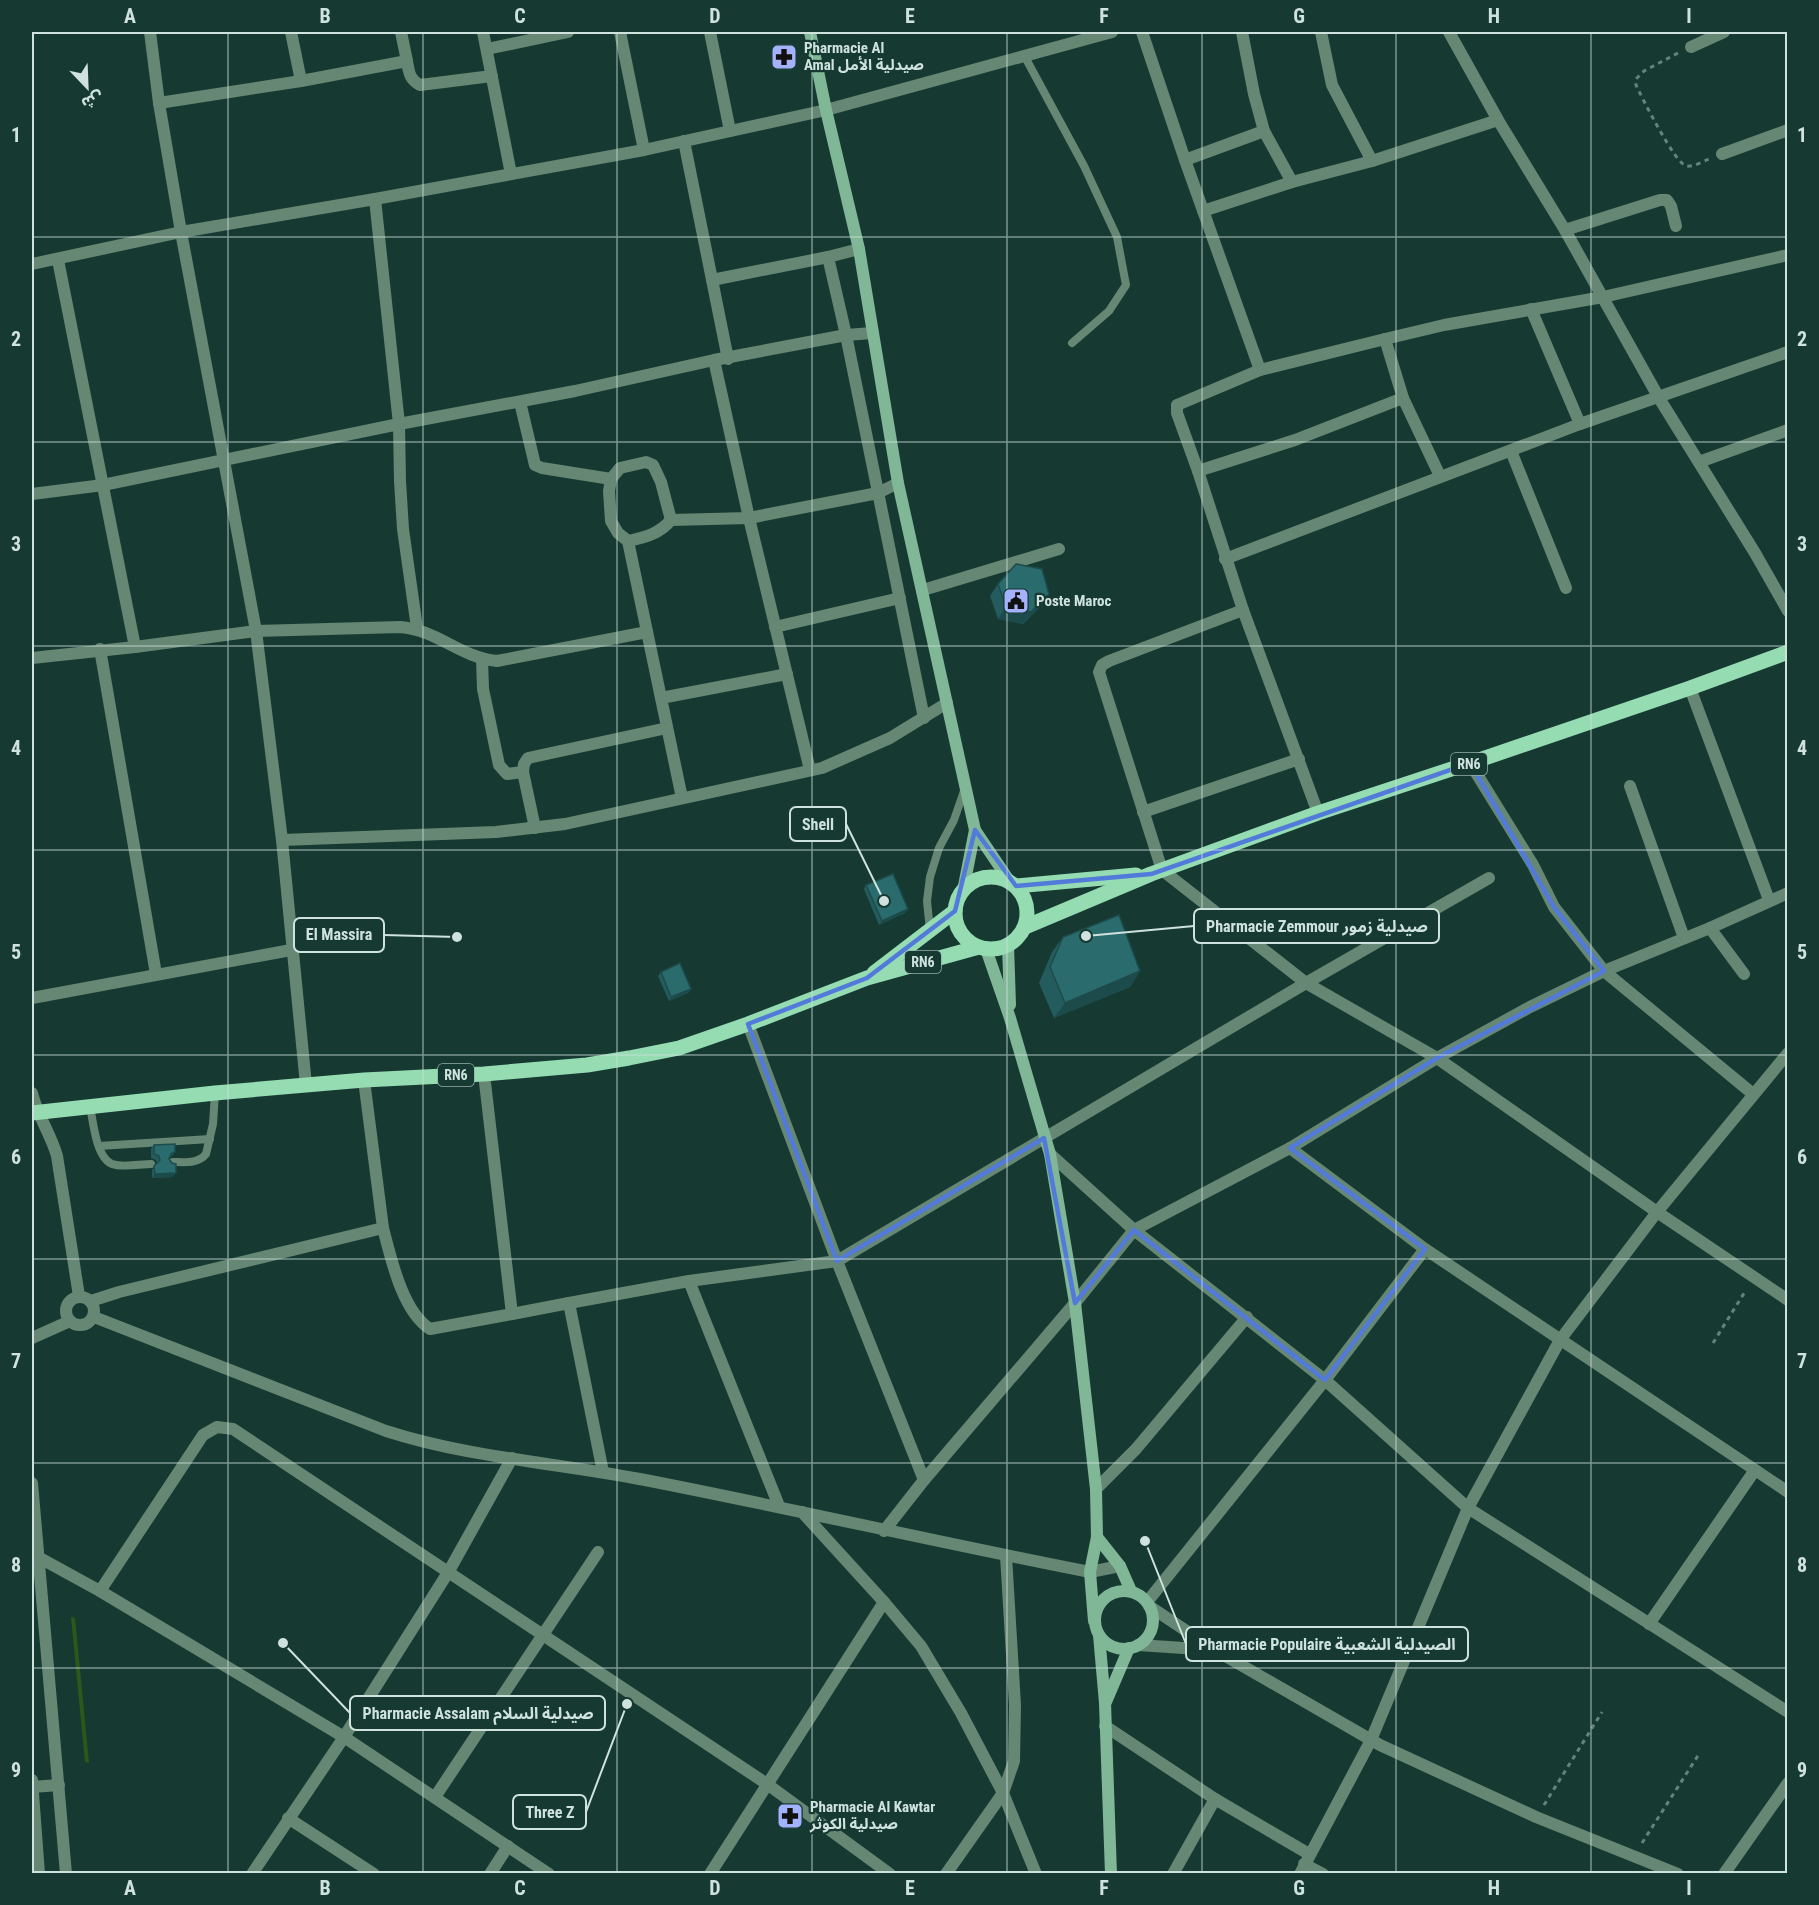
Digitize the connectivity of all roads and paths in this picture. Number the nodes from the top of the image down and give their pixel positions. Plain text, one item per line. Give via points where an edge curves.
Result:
1 (150, 32) edge
2 (291, 32) edge
3 (401, 32) edge
4 (483, 32) edge
5 (568, 32) edge
6 (620, 32) edge
7 (710, 32) edge
8 (810, 32) edge
9 (1112, 32) edge
10 (1142, 32) edge
11 (1242, 32) edge
12 (1321, 32) edge
13 (1449, 32) edge
14 (1724, 32) edge
15 (1691, 47) joint
16 (487, 49) junction
17 (1025, 57) junction
18 (407, 61) junction
19 (492, 76) junction
20 (301, 81) junction
21 (159, 103) junction
22 (826, 110) junction
23 (1498, 120) junction
24 (1788, 130) edge
25 (730, 131) junction
26 (1264, 131) junction
27 (684, 141) junction
28 (644, 150) junction
29 (1722, 154) joint
30 (1185, 160) junction
31 (1372, 161) junction
32 (511, 174) junction
33 (1292, 182) junction
34 (375, 200) junction
35 (1203, 211) junction
36 (1676, 226) dead end
37 (1565, 230) junction
38 (181, 232) junction
39 (859, 249) junction
40 (1788, 255) edge
41 (828, 257) junction
42 (58, 260) junction
43 (32, 264) edge
44 (712, 280) junction
45 (1603, 297) junction
46 (1531, 309) junction
47 (872, 333) junction
48 (846, 336) junction
49 (1385, 339) junction
50 (1072, 343) dead end
51 (1788, 352) edge
52 (728, 358) junction
53 (714, 360) junction
54 (1260, 370) junction
55 (1403, 398) junction
56 (1659, 398) junction
57 (520, 402) junction
58 (399, 424) junction
59 (1580, 424) junction
60 (1788, 430) edge
61 (1511, 451) junction
62 (225, 460) junction
63 (1699, 462) junction
64 (1198, 471) junction
65 (1440, 476) junction
66 (611, 479) junction
67 (898, 483) junction
68 (103, 485) junction
69 (878, 493) junction
70 (32, 494) edge
71 (749, 518) junction
72 (671, 520) junction
73 (628, 541) junction
74 (1059, 549) dead end
75 (1225, 559) junction
76 (1566, 588) dead end
77 (923, 590) junction
78 (900, 598) junction
79 (1243, 610) junction
80 (1788, 611) edge
81 (775, 627) junction
82 (417, 628) junction
83 (256, 631) junction
84 (647, 632) junction
85 (135, 647) junction
86 (100, 650) junction
87 (1788, 652) edge
88 (32, 658) edge
89 (482, 659) junction
90 (787, 675) junction
91 (1690, 688) junction
92 (661, 698) junction
93 (947, 703) junction
94 (924, 718) junction
95 (667, 728) junction
96 (1299, 759) junction
97 (1470, 763) junction
98 (810, 770) junction
99 (523, 772) junction
100 (966, 786) junction
101 (1630, 786) dead end
102 (681, 798) junction
103 (1143, 812) junction
104 (1318, 813) junction
105 (534, 828) junction
106 (975, 830) junction
107 (282, 840) junction
108 (1156, 872) junction
109 (1489, 878) dead end
110 (1013, 884) junction
111 (963, 891) junction
112 (1788, 893) edge
113 (1769, 900) junction
114 (955, 911) junction
115 (1025, 927) junction
116 (1710, 928) junction
117 (930, 930) junction
118 (1684, 938) junction
119 (1008, 945) junction
120 (983, 948) junction
121 (291, 950) junction
122 (1604, 971) junction
123 (156, 974) junction
124 (1744, 974) dead end
125 (867, 978) junction
126 (1306, 983) junction
127 (32, 998) edge
128 (1010, 1018) junction
129 (748, 1024) junction
130 (1788, 1053) edge
131 (1437, 1058) junction
132 (484, 1074) junction
133 (364, 1080) junction
134 (306, 1085) junction
135 (32, 1093) edge
136 (215, 1093) junction
137 (1753, 1094) junction
138 (90, 1106) junction
139 (35, 1112) edge
140 (210, 1138) junction
141 (1044, 1138) junction
142 (99, 1146) junction
143 (1290, 1148) junction
144 (1050, 1154) junction
145 (173, 1162) edge
146 (151, 1164) dead end
147 (1657, 1212) junction
148 (382, 1228) junction
149 (1134, 1230) junction
150 (1425, 1248) junction
151 (837, 1261) junction
152 (1753, 1278) junction
153 (689, 1281) junction
154 (79, 1296) junction
155 (1788, 1300) edge
156 (91, 1301) junction
157 (569, 1303) junction
158 (1075, 1303) junction
159 (512, 1314) junction
160 (94, 1317) junction
161 (1246, 1317) junction
162 (70, 1321) junction
163 (32, 1338) edge
164 (1560, 1340) junction
165 (1713, 1343) dead end
166 (1325, 1380) junction
167 (512, 1458) junction
168 (1755, 1470) junction
169 (603, 1472) junction
170 (924, 1480) junction
171 (32, 1483) edge
172 (1096, 1489) junction
173 (1788, 1492) edge
174 (779, 1506) junction
175 (1468, 1508) junction
176 (802, 1512) junction
177 (884, 1531) junction
178 (1097, 1537) junction
179 (34, 1542) edge
180 (598, 1552) dead end
181 (1006, 1556) junction
182 (38, 1557) junction
183 (1120, 1566) junction
184 (448, 1571) junction
185 (1090, 1572) junction
186 (100, 1591) junction
187 (1131, 1592) junction
188 (884, 1602) junction
189 (1148, 1604) junction
190 (1094, 1620) junction
191 (1650, 1624) junction
192 (543, 1634) junction
193 (1099, 1635) junction
194 (1133, 1647) junction
195 (1215, 1650) junction
196 (1105, 1703) junction
197 (1602, 1712) dead end
198 (1788, 1712) edge
199 (1105, 1726) junction
200 (344, 1737) junction
201 (1371, 1740) junction
202 (1699, 1754) dead end
203 (32, 1780) edge
204 (1788, 1783) edge
205 (767, 1784) junction
206 (59, 1785) junction
207 (32, 1787) edge
208 (1002, 1793) junction
209 (435, 1797) junction
210 (1215, 1799) junction
211 (1536, 1817) junction
212 (288, 1818) junction
213 (508, 1846) junction
214 (1634, 1854) junction
215 (1304, 1864) edge
216 (39, 1874) edge
217 (66, 1874) edge
218 (252, 1874) edge
219 (374, 1874) edge
220 (490, 1874) edge
221 (549, 1874) edge
222 (710, 1874) edge
223 (890, 1874) edge
224 (946, 1874) edge
225 (1036, 1874) edge
226 (1111, 1874) edge
227 (1173, 1874) edge
228 (1323, 1874) edge
229 (1678, 1874) edge
230 (1724, 1874) edge

1 - 21 street
2 - 20 street
3 - 18 street
4 - 16 street
5 - 16 street
6 - 28 street
7 - 25 street
8 - 22 main road
9 - 17 street
10 - 30 street
11 - 26 street
12 - 31 street via 1332,86
13 - 23 street
14 - 15 street
15 - 29 path via 1644,71 1636,85 1680,162 1690,166
16 - 19 street
17 - 22 street
17 - 50 lane via 1084,165 1117,237 1126,285 1109,311
18 - 19 street via 409,76 420,85
18 - 20 street
19 - 32 street
20 - 21 street
21 - 38 street
22 - 25 street
22 - 39 main road
23 - 31 street
23 - 37 street
24 - 29 street
25 - 27 street
26 - 30 street
26 - 33 street
27 - 28 street
27 - 44 street
28 - 32 street
30 - 35 street
31 - 33 street
32 - 34 street
33 - 35 street
34 - 38 street
34 - 58 street
35 - 54 street
36 - 37 street via 1671,206 1667,200 1660,200
37 - 45 street
38 - 42 street
38 - 62 street
39 - 41 street
39 - 47 main road
40 - 45 street
41 - 44 street
41 - 48 street
42 - 43 street
42 - 68 street
44 - 52 street
45 - 46 street
45 - 56 street
46 - 49 street
46 - 59 street
47 - 48 street
47 - 67 main road
48 - 52 street
48 - 69 street
49 - 54 street
49 - 55 street
51 - 56 street
52 - 53 street
53 - 57 street
53 - 71 street
54 - 64 street via 1177,405 1175,409
55 - 64 street via 1295,440
55 - 65 street
56 - 59 street
56 - 63 street
57 - 58 street
57 - 66 street via 535,465
58 - 62 street
58 - 82 street via 403,529
59 - 61 street
60 - 63 street
61 - 65 street
61 - 76 street
62 - 68 street
62 - 83 street
63 - 80 street
64 - 75 street
65 - 75 street
66 - 72 street via 621,468 646,462 653,465
66 - 73 street via 611,521
67 - 69 street
67 - 77 main road
68 - 70 street
68 - 85 street
69 - 71 street
69 - 78 street
71 - 72 street
71 - 81 street
72 - 73 street via 649,537
73 - 84 street
74 - 77 street
75 - 79 street
77 - 93 main road
78 - 81 street
78 - 94 street
79 - 96 street
79 - 103 street via 1102,665 1100,679
81 - 90 street
82 - 83 street
82 - 89 street
83 - 85 street
83 - 107 street
84 - 89 street via 497,661
84 - 92 street
85 - 86 street
86 - 88 street
86 - 123 street
87 - 91 main road, RN6
89 - 99 street via 483,689 499,765 507,774
90 - 92 street
90 - 98 street
91 - 97 main road, RN6
91 - 113 street
92 - 95 street
93 - 94 street
93 - 100 main road
94 - 98 street via 890,738
95 - 99 street via 528,758
95 - 102 street
96 - 103 street
96 - 104 street
97 - 104 main road, RN6
97 - 122 street via 1533,865 1554,907
98 - 102 street
99 - 105 street
100 - 106 main road
100 - 117 lane via 930,876
101 - 118 street
102 - 105 street
103 - 108 street
104 - 108 main road, RN6
105 - 107 street
106 - 110 main road
106 - 111 main road
107 - 121 street
108 - 110 main road, RN6
108 - 115 main road, RN6
108 - 126 street
109 - 126 street
110 - 111 main road, RN6 via 990,877
110 - 115 main road via 1027,905
111 - 114 main road
112 - 113 street
113 - 116 street
114 - 117 main road, RN6
114 - 120 main road via 961,933
115 - 119 main road, RN6
116 - 118 street
116 - 124 street
117 - 125 main road, RN6
118 - 122 street
119 - 120 main road, RN6
119 - 128 main road
120 - 125 main road, RN6
120 - 128 main road
121 - 123 street
121 - 134 street
122 - 131 street
122 - 137 street
123 - 127 street
125 - 129 main road, RN6
126 - 131 street
126 - 141 street
128 - 141 main road
129 - 132 main road, RN6 via 679,1048 629,1058
129 - 151 street
130 - 137 street
131 - 143 street
131 - 147 street
132 - 133 main road, RN6
132 - 159 street
133 - 134 main road, RN6
133 - 148 street
134 - 136 main road, RN6
135 - 139 street
136 - 138 main road, RN6
136 - 140 lane
137 - 147 street
138 - 139 main road, RN6
138 - 142 lane
139 - 154 street via 57,1156
140 - 142 lane
140 - 145 lane via 200,1160
141 - 144 main road
141 - 151 street
142 - 146 lane via 103,1157 112,1164
143 - 149 street
143 - 150 street
144 - 149 street
144 - 158 main road
147 - 152 street
147 - 164 street
148 - 156 street
148 - 159 street via 413,1313 429,1329
149 - 158 street
149 - 161 street
150 - 164 street
150 - 166 street
151 - 153 street
151 - 170 street
152 - 155 street
152 - 165 path
153 - 157 street
153 - 174 street
154 - 156 street
154 - 162 street via 68,1303 66,1316
156 - 160 street
157 - 159 street
157 - 169 street
158 - 170 street
158 - 172 main road
160 - 162 street via 83,1325
160 - 167 street via 386,1431 451,1449
161 - 166 street
161 - 172 street via 1136,1449
162 - 163 street
164 - 168 street
164 - 175 street
166 - 175 street
166 - 189 street
167 - 169 street
167 - 184 street
168 - 173 street
168 - 191 street
169 - 174 street
170 - 177 street
171 - 179 street
172 - 178 main road
174 - 176 street
175 - 191 street
175 - 201 street
176 - 177 street
176 - 188 street
177 - 181 street
178 - 183 main road
178 - 185 main road
179 - 182 street
180 - 192 street
181 - 185 street
181 - 208 street via 1016,1731 1014,1761
182 - 186 street
182 - 206 street
183 - 185 street
183 - 187 main road
184 - 186 street via 268,1450 225,1427 203,1435
184 - 192 street
184 - 200 street
185 - 190 main road
186 - 200 street
187 - 189 main road
187 - 190 main road via 1120,1591 1102,1600
188 - 205 street
188 - 208 street via 921,1646
189 - 194 main road via 1152,1628
189 - 195 street
190 - 193 main road
191 - 198 street
192 - 205 street
192 - 209 street
193 - 194 main road via 1117,1648
193 - 196 main road
194 - 195 street
194 - 196 main road
195 - 201 street
196 - 199 main road
197 - 211 path
199 - 210 street
199 - 226 main road
200 - 209 street
200 - 212 street
201 - 211 street
201 - 215 street
202 - 214 path
203 - 207 street
204 - 230 street
205 - 222 street
205 - 223 street
206 - 207 street
206 - 217 street
207 - 216 street
208 - 224 street
208 - 225 street
209 - 213 street
210 - 215 street
210 - 227 street
211 - 214 street
212 - 218 street
212 - 219 street
213 - 220 street
213 - 221 street
214 - 229 street
215 - 228 street

